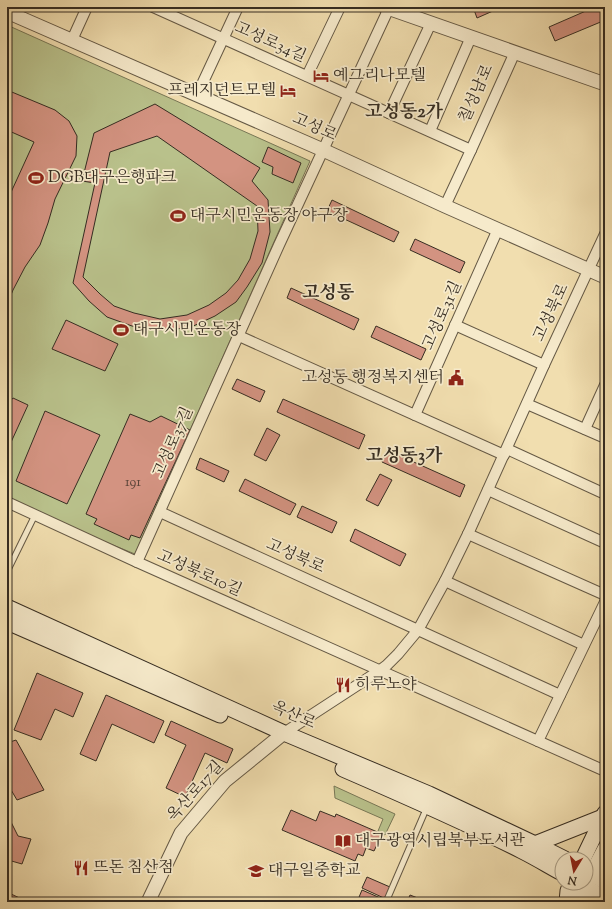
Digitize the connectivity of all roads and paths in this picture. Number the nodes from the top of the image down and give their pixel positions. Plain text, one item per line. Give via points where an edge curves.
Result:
1 (86, 7) edge
2 (153, 7) edge
3 (238, 7) edge
4 (340, 7) edge
5 (387, 8) edge
6 (7, 12) edge
7 (431, 23) junction
8 (471, 37) junction
9 (224, 39) junction
10 (72, 40) junction
11 (515, 52) junction
12 (307, 76) junction
13 (605, 84) edge
14 (197, 95) junction
15 (349, 95) junction
16 (389, 113) junction
17 (430, 131) junction
18 (322, 150) junction
19 (471, 150) junction
20 (445, 206) junction
21 (498, 229) junction
22 (605, 234) edge
23 (589, 270) junction
24 (605, 277) edge
25 (455, 325) junction
26 (239, 336) junction
27 (544, 365) junction
28 (605, 385) edge
29 (527, 404) junction
30 (415, 415) junction
31 (585, 429) junction
32 (605, 438) edge
33 (506, 452) junction
34 (488, 490) junction
35 (605, 494) edge
36 (7, 502) edge
37 (160, 512) junction
38 (35, 515) junction
39 (468, 534) junction
40 (605, 543) edge
41 (138, 562) junction
42 (7, 572) edge
43 (445, 581) junction
44 (605, 595) edge
45 (605, 602) edge
46 (7, 607) edge
47 (7, 622) edge
48 (418, 630) junction
49 (584, 645) junction
50 (379, 671) junction
51 (560, 695) junction
52 (280, 736) junction
53 (538, 741) junction
54 (605, 771) edge
55 (427, 806) junction
56 (604, 814) edge
57 (535, 844) junction
58 (605, 849) edge
59 (587, 851) edge
60 (554, 854) edge
61 (594, 868) edge
62 (554, 869) edge
63 (594, 887) edge
64 (568, 891) edge
65 (582, 891) edge
66 (605, 899) edge
67 (148, 902) edge
68 (386, 902) edge
69 (567, 902) edge
70 (575, 902) edge

1 - 10 street
2 - 9 street, 고성로34길
3 - 9 street
4 - 12 street
5 - 7 street, 칠성남로
5 - 15 street, 칠성남로
6 - 10 street, 고성로
7 - 8 street, 칠성남로
7 - 16 street
8 - 11 street, 칠성남로
8 - 17 street, 칠성남로
9 - 12 street, 고성로34길
9 - 14 street
10 - 14 street, 고성로
11 - 13 street, 칠성남로
11 - 19 street, 칠성남로
12 - 15 street, 고성로34길
14 - 18 street, 고성로
15 - 16 street, 고성로34길
15 - 18 street, 칠성남로
16 - 17 street, 고성로34길
17 - 19 street, 고성로34길
18 - 20 street, 고성로
18 - 26 street, 고성로37길
19 - 20 street
20 - 21 street, 고성로
21 - 23 street, 고성로
21 - 25 street, 고성로31길
22 - 23 street, 고성북로
23 - 24 street, 고성로
23 - 27 street, 고성북로
25 - 27 street
25 - 30 street, 고성로31길
26 - 30 street
26 - 37 street, 고성로37길
27 - 29 street, 고성북로
28 - 31 street
29 - 31 street
29 - 33 street, 고성북로
30 - 33 street
31 - 32 street
33 - 34 street, 고성북로
33 - 35 street
34 - 39 street, 고성북로
34 - 40 street
36 - 38 street, 고성북로10길
37 - 41 street, 고성로37길
37 - 48 street, 고성북로
38 - 41 street, 고성북로10길
38 - 42 lane
39 - 43 street, 고성북로
39 - 44 street
41 - 50 street, 고성북로10길
43 - 48 street, 고성북로
43 - 49 street
45 - 49 street
46 - 52 main road, 옥산로
47 - 52 main road, 옥산로
48 - 50 street, 고성북로 via 398,654
48 - 51 street, 고성북로
49 - 51 street
50 - 52 street, 고성북로
50 - 53 street
51 - 53 street
52 - 55 main road, 옥산로
52 - 57 main road, 옥산로 via 429,794
52 - 67 street, 옥산로17길 via 225,781 181,833
53 - 54 street
55 - 62 main road, 옥산로
55 - 68 lane
56 - 57 main road
56 - 59 main road
57 - 60 main road, 옥산로
58 - 61 main road
63 - 66 main road
64 - 69 main road
65 - 70 main road

